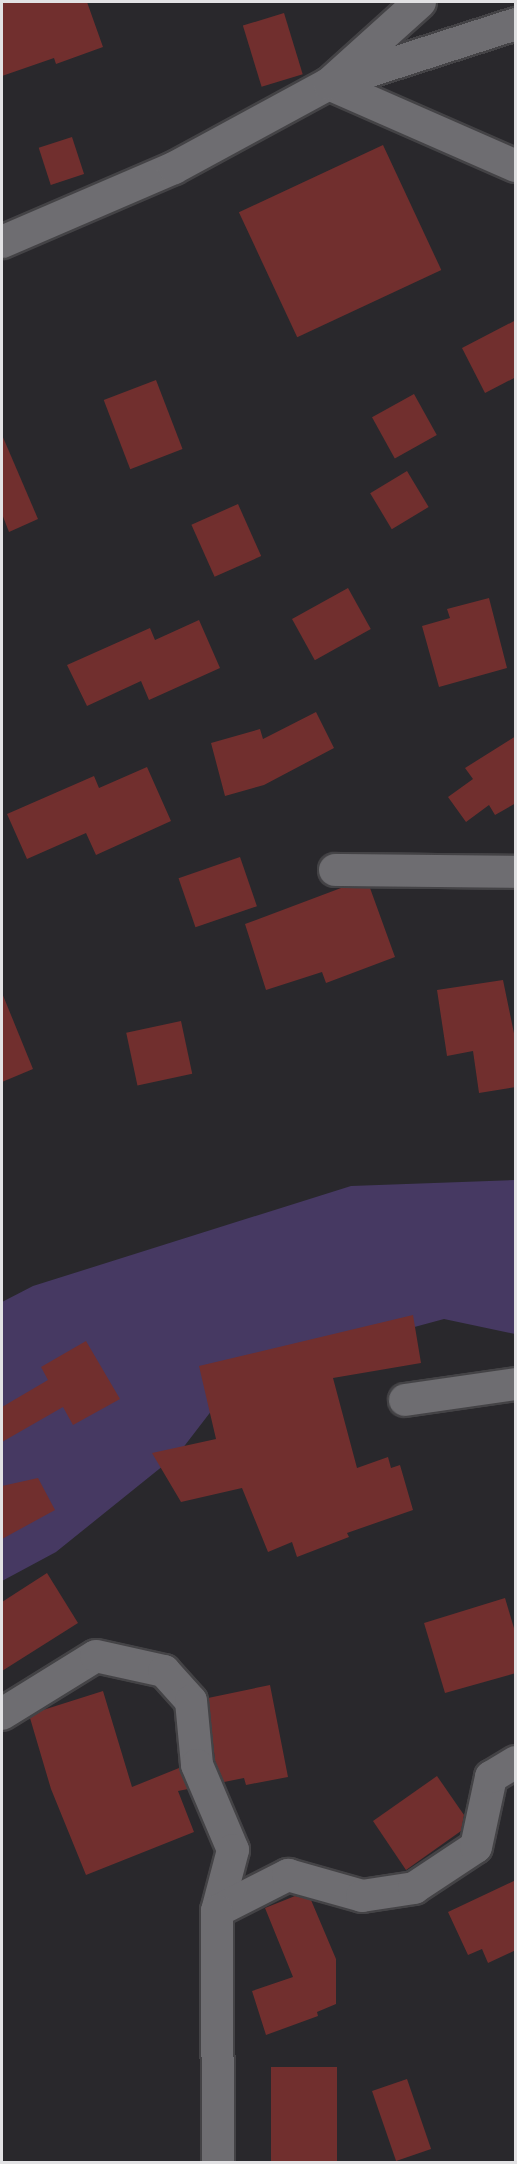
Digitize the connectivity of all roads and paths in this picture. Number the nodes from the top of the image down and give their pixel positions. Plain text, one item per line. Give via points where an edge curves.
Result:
1 (420, 2) edge
2 (516, 24) edge
3 (329, 84) junction
4 (516, 166) edge
5 (2, 242) edge
6 (335, 870) dead end
7 (516, 872) edge
8 (516, 1383) edge
9 (405, 1400) dead end
10 (2, 1714) edge
11 (516, 1762) edge
12 (217, 1911) junction
13 (218, 2163) edge

1 - 3 street
2 - 3 street
3 - 4 street
3 - 5 street via 174,168
6 - 7 street
8 - 9 street
10 - 12 street via 96,1656 164,1671 191,1701 196,1765 233,1850
11 - 12 street via 491,1778 476,1847 414,1888 362,1896 288,1875
12 - 13 street

